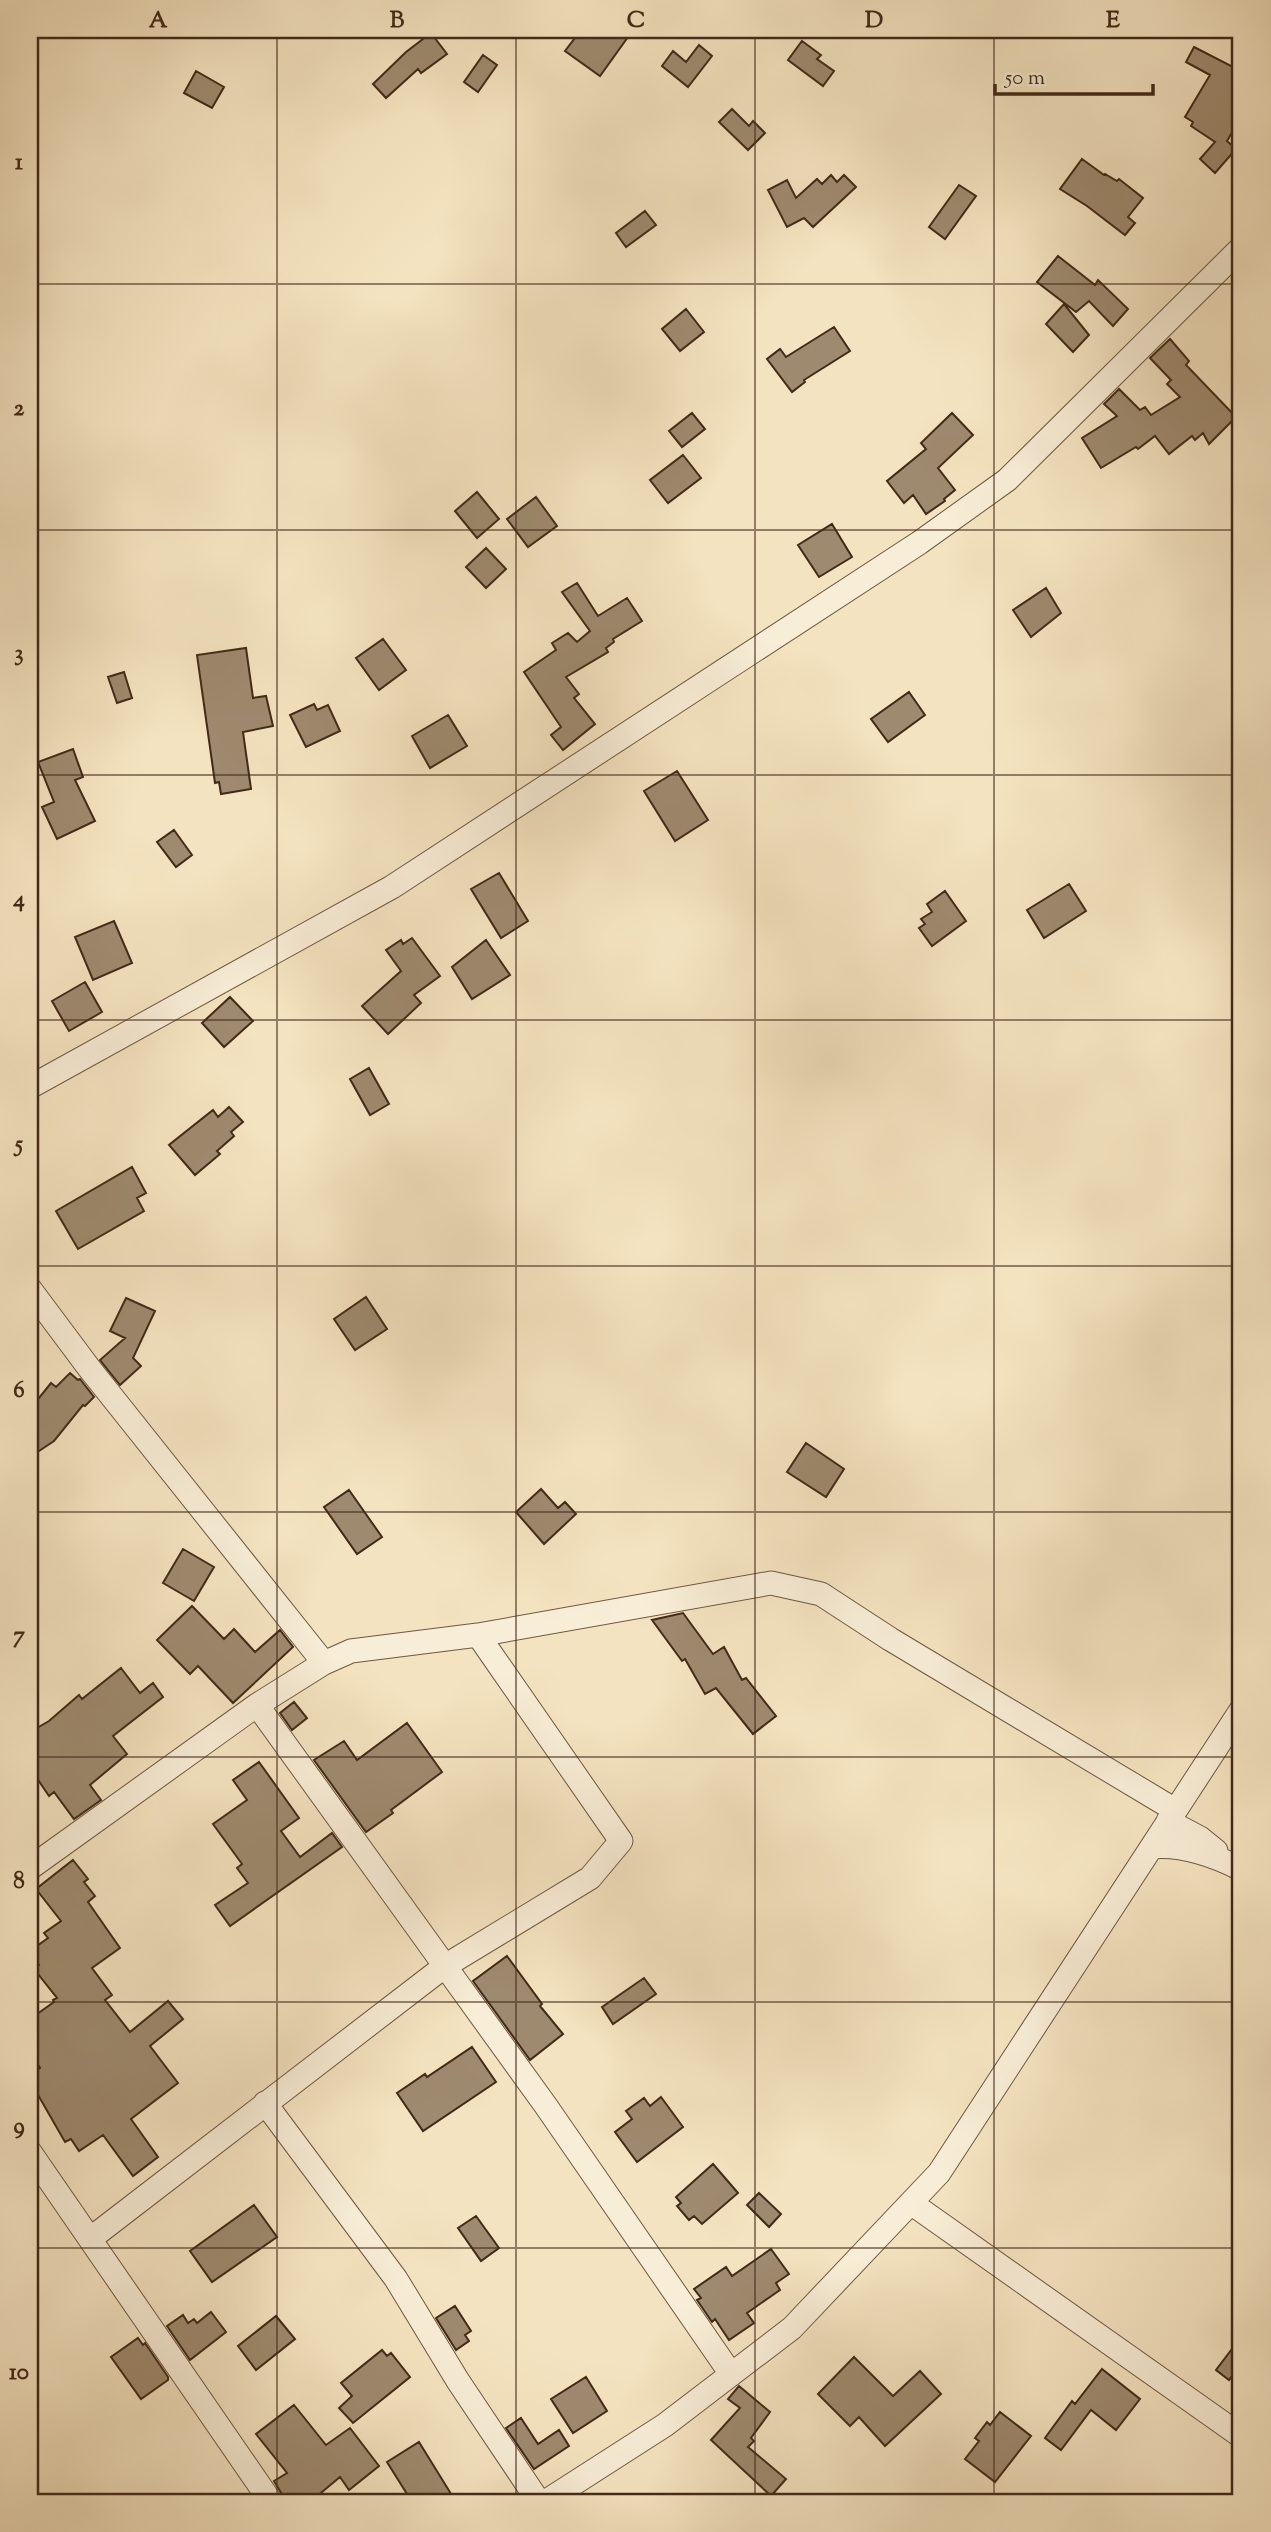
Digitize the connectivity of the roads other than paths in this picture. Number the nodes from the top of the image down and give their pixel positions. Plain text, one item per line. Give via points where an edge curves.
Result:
1 (1241, 248) edge
2 (30, 1087) edge
3 (30, 1289) edge
4 (478, 1635) junction
5 (324, 1663) junction
6 (257, 1705) junction
7 (1241, 1710) edge
8 (1172, 1816) junction
9 (1152, 1847) junction
10 (33, 1860) edge
11 (1237, 1867) edge
12 (445, 1966) junction
13 (265, 2103) junction
14 (30, 2152) edge
15 (911, 2203) junction
16 (90, 2238) junction
17 (731, 2374) junction
18 (1241, 2436) edge
19 (271, 2502) edge
20 (538, 2502) edge
21 (545, 2502) edge

1 - 2 street via 1007,480 919,543 392,887
3 - 5 street
4 - 5 street via 351,1651
4 - 8 street via 771,1583 821,1594
4 - 12 street via 621,1841 590,1878
5 - 6 street
6 - 10 street
6 - 12 street
7 - 8 street
8 - 9 street
8 - 11 street
9 - 11 street via 1169,1845
9 - 15 street via 939,2173
12 - 13 street
12 - 17 street
13 - 16 street
13 - 20 street via 396,2279
14 - 16 street
15 - 17 street via 792,2328
15 - 18 street
16 - 19 street
17 - 21 street via 665,2425

